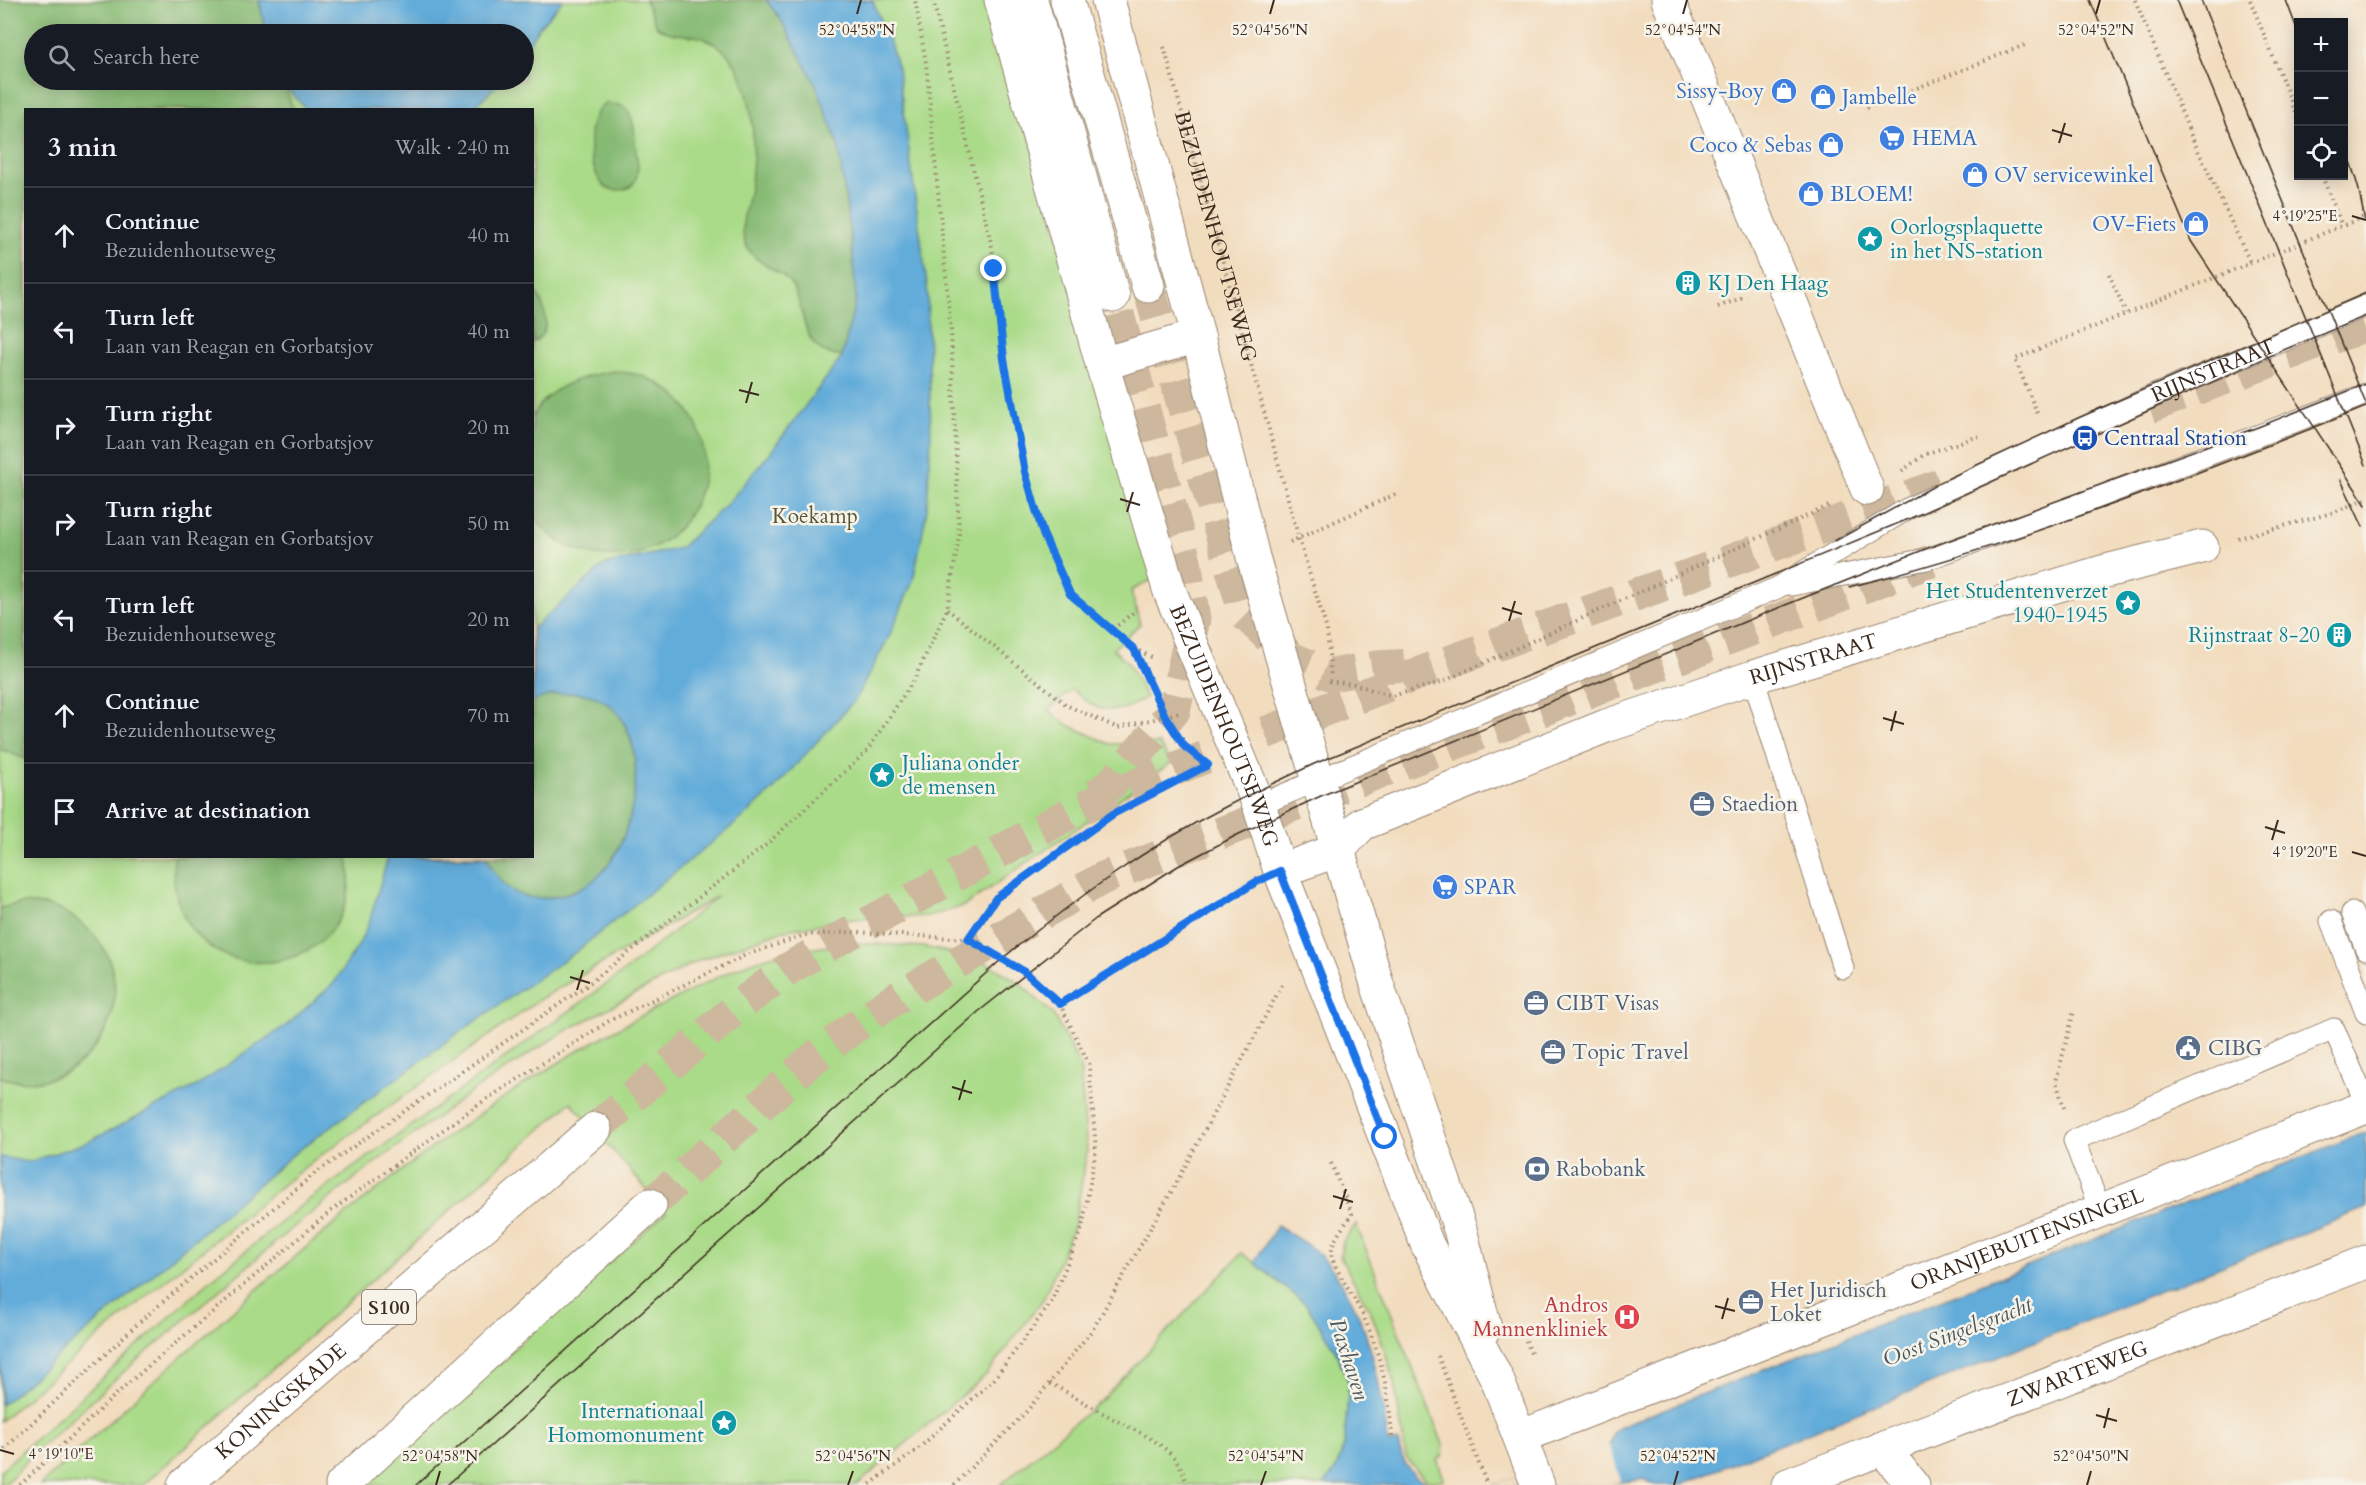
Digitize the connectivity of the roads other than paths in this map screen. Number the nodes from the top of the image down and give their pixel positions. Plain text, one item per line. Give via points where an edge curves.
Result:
1 (1001, 0) edge
2 (1031, 0) edge
3 (1067, 0) edge
4 (1108, 0) edge
5 (1668, 0) edge
6 (1148, 286) tunnel mouth
7 (1113, 296) tunnel mouth
8 (2366, 306) edge
9 (1198, 336) junction
10 (1102, 364) junction
11 (2366, 394) edge
12 (1867, 489) road end
13 (2202, 547) road end
14 (1777, 588) junction
15 (1753, 677) junction
16 (1318, 779) junction
17 (1259, 805) junction
18 (1338, 850) junction
19 (1280, 871) junction
20 (2352, 913) dead end
21 (2331, 921) dead end
22 (2366, 949) edge
23 (1843, 968) dead end
24 (2366, 1013) edge
25 (2366, 1106) edge
26 (595, 1129) tunnel mouth
27 (650, 1205) tunnel mouth
28 (2100, 1210) junction
29 (2366, 1262) edge
30 (1497, 1379) junction
31 (1520, 1437) junction
32 (1882, 1448) junction
33 (1535, 1478) edge
34 (184, 1485) edge
35 (342, 1485) edge
36 (1788, 1485) edge
37 (1913, 1485) edge

1 - 10 street, BEZUIDENHOUTSEWEG
2 - 7 street
3 - 6 street
4 - 9 street, BEZUIDENHOUTSEWEG
5 - 12 street
8 - 14 lane, RIJNSTRAAT via 2159,393 1908,509
9 - 10 street, BEZUIDENHOUTSEWEG
9 - 16 street, BEZUIDENHOUTSEWEG via 1253,557
10 - 17 street, BEZUIDENHOUTSEWEG via 1170,592
11 - 14 lane, RIJNSTRAAT via 1927,559
13 - 15 street, RIJNSTRAAT via 2102,572
14 - 16 lane, RIJNSTRAAT
15 - 18 street, RIJNSTRAAT via 1606,726 1362,824
15 - 23 lane
16 - 17 lane, RIJNSTRAAT
16 - 18 street, BEZUIDENHOUTSEWEG
17 - 19 street, BEZUIDENHOUTSEWEG
18 - 19 street, RIJNSTRAAT
18 - 30 street, BEZUIDENHOUTSEWEG via 1377,984 1460,1229
19 - 30 street, BEZUIDENHOUTSEWEG via 1427,1244
20 - 22 lane
21 - 24 lane
25 - 28 street, ORANJEBUITENSINGEL
25 - 28 lane via 2334,1029 2074,1140
26 - 34 street, KONINGSKADE / S100
27 - 35 street
28 - 31 street, ORANJEBUITENSINGEL
29 - 32 street, ZWARTEWEG
30 - 31 street, BEZUIDENHOUTSEWEG
31 - 33 street, BEZUIDENHOUTSEWEG
32 - 36 street, ZWARTEWEG
32 - 37 street

